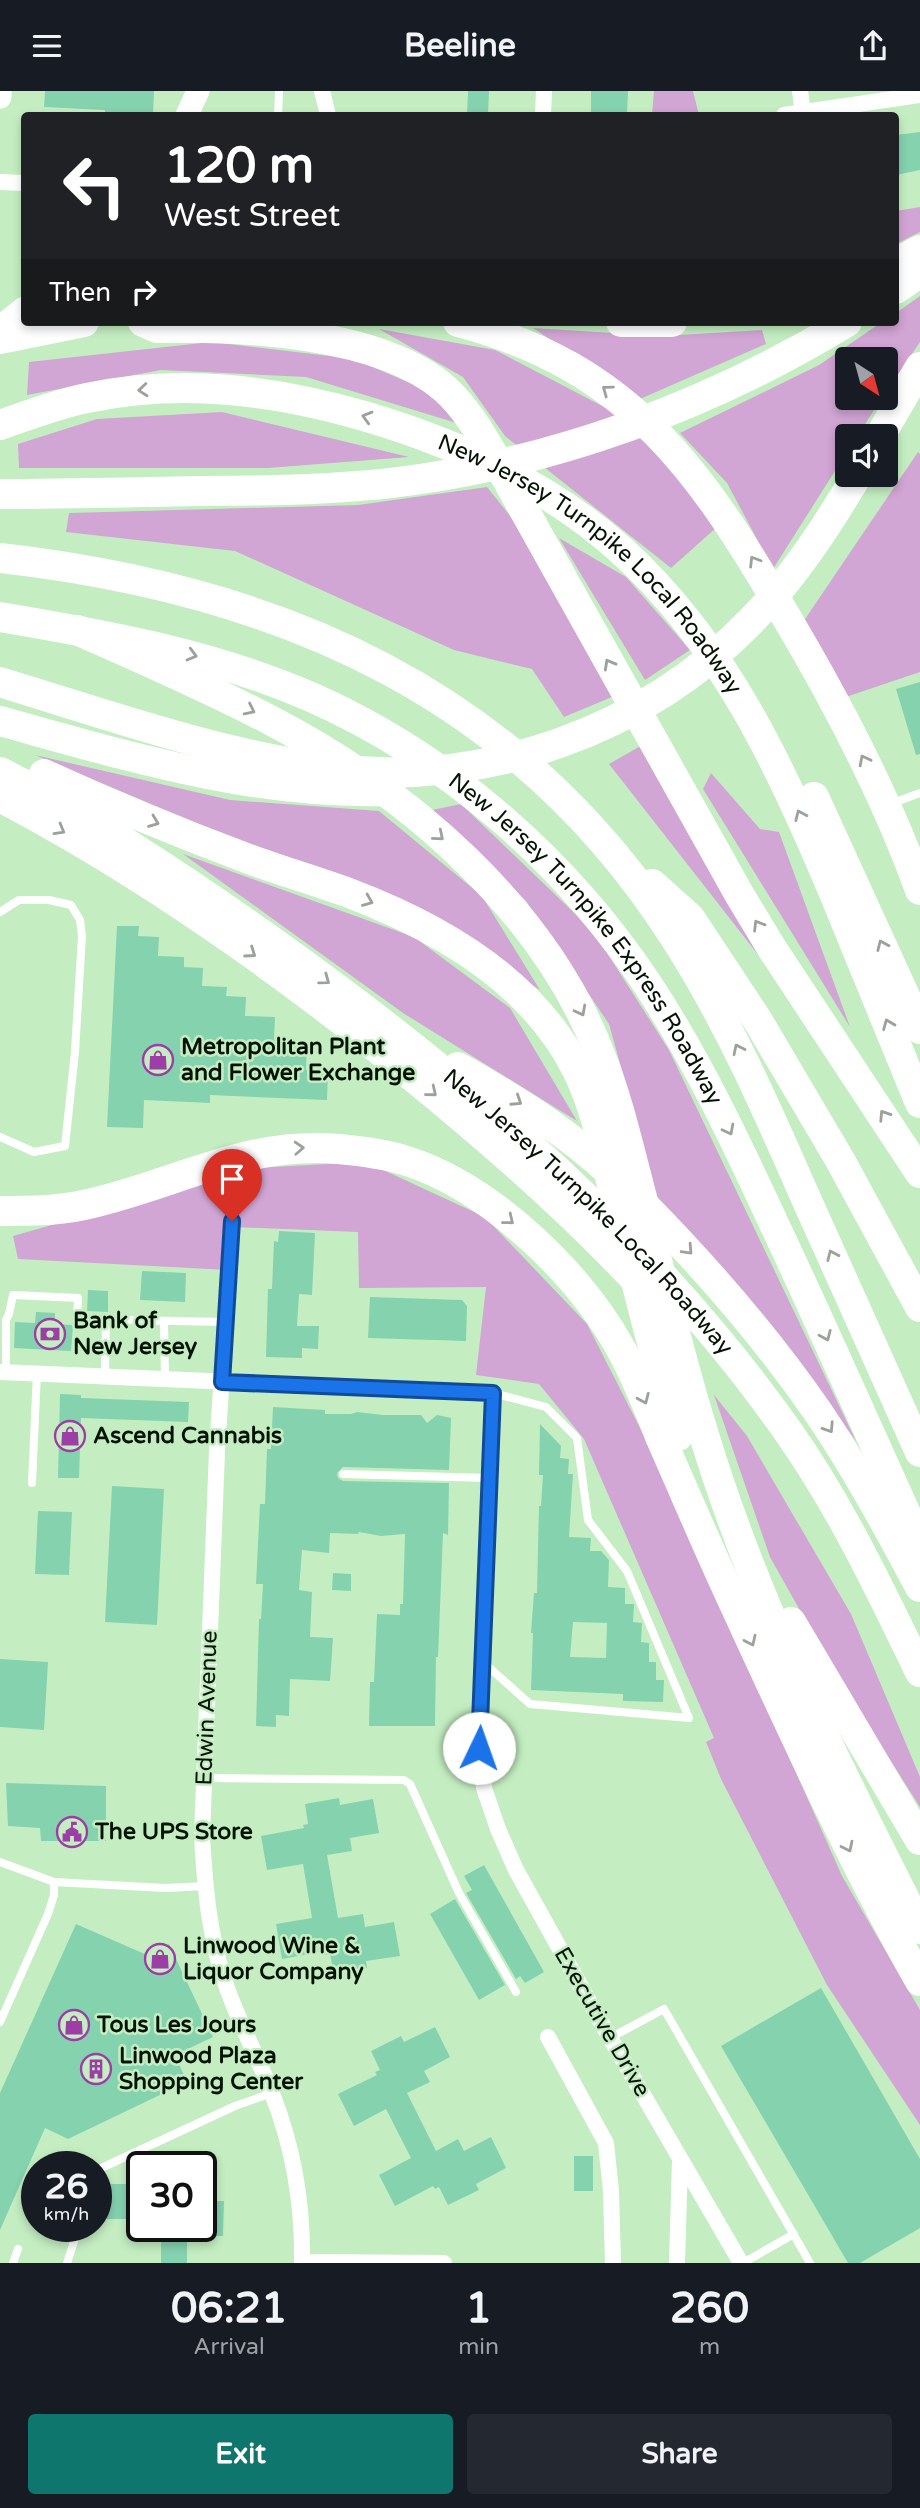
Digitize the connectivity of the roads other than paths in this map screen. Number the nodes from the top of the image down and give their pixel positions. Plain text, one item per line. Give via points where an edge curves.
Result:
1 (0, 91) edge
2 (198, 91) edge
3 (279, 91) edge
4 (322, 91) edge
5 (544, 91) edge
6 (800, 91) edge
7 (920, 95) edge
8 (0, 97) edge
9 (188, 112) edge
10 (278, 112) edge
11 (327, 112) edge
12 (542, 112) edge
13 (803, 112) edge
14 (810, 112) edge
15 (0, 182) edge
16 (21, 183) edge
17 (920, 250) edge
18 (899, 261) edge
19 (920, 272) edge
20 (899, 287) edge
21 (21, 310) edge
22 (64, 326) edge
23 (152, 326) edge
24 (470, 326) edge
25 (839, 326) edge
26 (0, 327) edge
27 (0, 339) edge
28 (916, 381) edge
29 (888, 424) edge
30 (0, 425) edge
31 (850, 487) edge
32 (0, 494) edge
33 (0, 558) edge
34 (681, 615) junction
35 (0, 617) edge
36 (77, 630) junction
37 (0, 682) edge
38 (0, 720) edge
39 (596, 728) junction
40 (29, 729) junction
41 (0, 748) edge
42 (0, 760) edge
43 (0, 772) edge
44 (920, 793) edge
45 (0, 797) edge
46 (886, 806) junction
47 (592, 830) junction
48 (920, 890) edge
49 (0, 912) edge
50 (920, 1029) edge
51 (394, 1031) junction
52 (920, 1103) edge
53 (0, 1137) edge
54 (920, 1173) edge
55 (0, 1211) edge
56 (232, 1221) dead end
57 (920, 1307) edge
58 (106, 1320) junction
59 (164, 1321) junction
60 (225, 1322) junction
61 (3, 1372) edge
62 (37, 1373) junction
63 (105, 1377) junction
64 (165, 1380) junction
65 (222, 1382) junction
66 (493, 1393) junction
67 (788, 1431) junction
68 (920, 1452) edge
69 (343, 1474) dead end
70 (489, 1478) junction
71 (32, 1483) dead end
72 (920, 1545) edge
73 (751, 1565) junction
74 (723, 1579) junction
75 (920, 1587) edge
76 (484, 1663) junction
77 (920, 1672) edge
78 (205, 1778) junction
79 (920, 1840) edge
80 (0, 1862) edge
81 (54, 1882) junction
82 (205, 1886) junction
83 (920, 1929) edge
84 (920, 1982) edge
85 (516, 1992) dead end
86 (0, 2022) edge
87 (548, 2038) dead end
88 (610, 2038) junction
89 (272, 2093) junction
90 (681, 2159) junction
91 (112, 2163) edge
92 (794, 2234) junction
93 (74, 2242) edge
94 (18, 2249) dead end
95 (13, 2263) edge
96 (67, 2263) edge
97 (302, 2263) edge
98 (443, 2263) edge
99 (613, 2263) edge
100 (677, 2263) edge
101 (742, 2263) edge
102 (810, 2263) edge

1 - 8 main road
2 - 9 main road
3 - 10 lane
4 - 11 street
5 - 12 street
6 - 13 street
7 - 14 street
15 - 16 street
17 - 18 highway
19 - 20 highway
21 - 26 main road
22 - 27 highway
54 -> 23 highway via 739,894 495,458 456,400 409,365 348,346 258,329
46 -> 24 highway via 807,651 757,566 701,482 671,447 619,399 573,368
25 - 32 highway via 683,405 576,443 469,471 298,490
28 - 29 highway
34 -> 30 highway, New Jersey Turnpike Local Roadway via 621,550 578,516 488,463 378,420 253,391 197,387 88,398
31 - 39 highway via 767,603 726,645 666,691
33 - 47 highway, New Jersey Turnpike Express Roadway via 197,594 328,640 411,683 489,734 536,773
50 -> 34 highway via 784,734 747,678
52 -> 34 highway, New Jersey Turnpike Local Roadway via 781,773 734,688
35 - 36 highway, New Jersey Turnpike Express Roadway
36 -> 72 highway, New Jersey Turnpike Express Roadway via 202,658 281,685 349,716 468,792 559,874 621,947 697,1067 781,1238
36 -> 73 highway via 231,700 315,745 404,808 478,871 528,927 587,1024 613,1091 683,1362 715,1471
37 - 39 highway via 289,762 371,772 449,769 523,755
38 - 40 highway
39 - 40 highway via 548,759 491,780 371,792 290,788 215,776
40 - 41 highway
42 -> 74 highway via 407,918 503,978 543,1017 577,1070 600,1137 677,1434
43 -> 51 highway, New Jersey Turnpike Local Roadway via 153,860
44 - 46 lane
45 -> 67 highway via 201,918 383,1052 524,1172 631,1274 722,1373
46 - 48 highway
47 - 57 highway via 691,918 817,1120
68 -> 47 highway, New Jersey Turnpike Express Roadway via 724,1022 652,903
49 - 53 lane via 19,900 49,899 71,905 82,936 65,1146 34,1152
51 - 67 highway, New Jersey Turnpike Local Roadway via 528,1144 629,1241 703,1321
51 -> 75 highway via 515,1098 596,1158 670,1231 744,1315 818,1412 863,1482
55 -> 74 highway via 83,1205 226,1160 298,1148 373,1153 439,1175 487,1204 535,1243 600,1315 630,1367
56 - 60 street, Edwin Avenue
58 - 59 lane
58 - 61 lane via 77,1319 78,1298 13,1295 6,1320
58 - 63 lane
59 - 60 lane
59 - 64 lane
60 - 65 street, Edwin Avenue
61 - 62 street
62 - 63 street
62 - 71 lane
63 - 64 street
64 - 65 street
65 - 66 street
65 - 78 street, Edwin Avenue
66 - 70 street, Executive Drive
66 - 76 lane via 546,1407 577,1438 588,1520 627,1571 689,1718 530,1704
67 - 77 highway, New Jersey Turnpike Local Roadway via 850,1533
69 - 70 lane
70 - 76 street, Executive Drive
73 - 79 highway via 789,1619
73 - 83 highway via 775,1629
74 -> 84 highway via 841,1832
76 - 88 street, Executive Drive via 479,1748 484,1788 516,1870
78 - 82 street, Edwin Avenue
78 - 85 lane via 404,1780 410,1784 458,1893
80 - 81 lane
81 - 82 lane
81 - 86 lane via 48,1914
82 - 89 street, Edwin Avenue via 226,1985
87 - 99 street via 606,2143
88 - 90 street, Executive Drive
88 - 92 lane via 664,2009
89 - 91 lane
89 - 97 street, Edwin Avenue via 297,2179
90 - 100 street
90 - 101 street, Executive Drive
92 - 101 lane
92 - 102 lane
93 - 96 lane
94 - 95 lane
97 - 98 street

